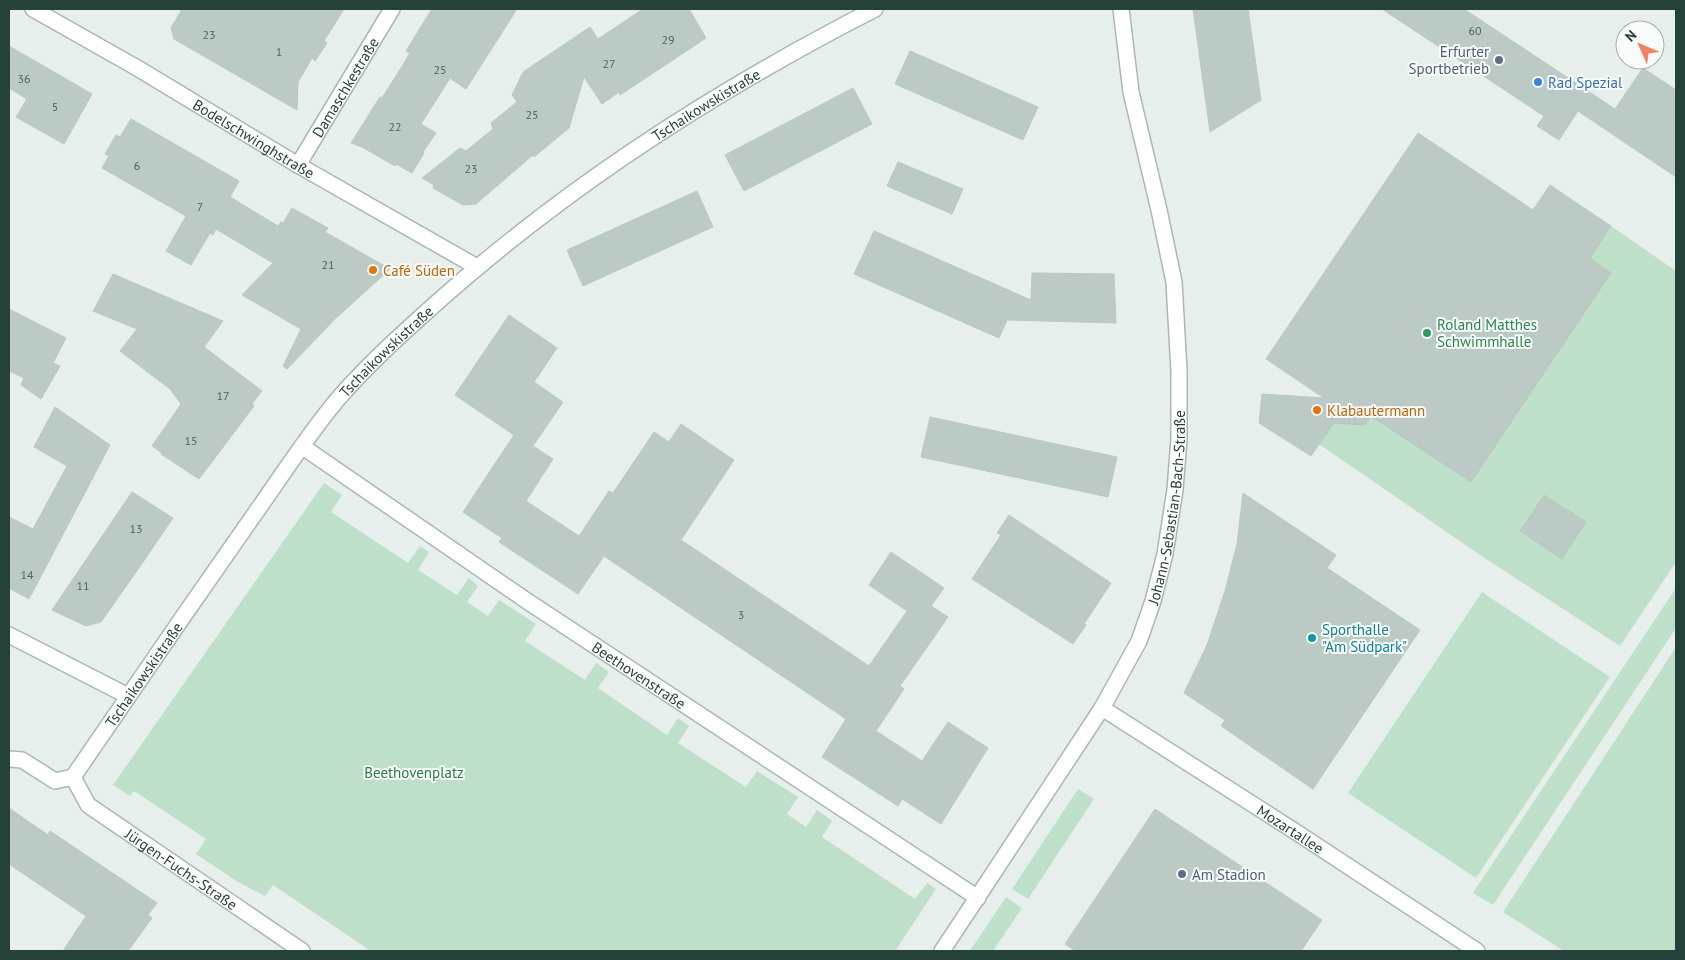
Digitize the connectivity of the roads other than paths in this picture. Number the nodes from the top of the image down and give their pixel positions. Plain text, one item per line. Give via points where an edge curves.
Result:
1 (33, 9) edge
2 (392, 9) edge
3 (875, 9) edge
4 (1122, 9) edge
5 (298, 165) junction
6 (477, 267) junction
7 (303, 447) junction
8 (9, 635) edge
9 (128, 696) junction
10 (1102, 708) junction
11 (9, 759) edge
12 (74, 776) junction
13 (978, 898) junction
14 (302, 951) edge
15 (942, 951) edge
16 (1477, 951) edge

1 - 5 street, Bodelschwinghstraße via 140,69
2 - 5 street, Damaschkestraße
3 - 6 street, Tschaikowskistraße via 712,98 653,136 590,179
4 - 10 street, Johann-Sebastian-Bach-Straße via 1132,92 1174,282 1179,439 1165,554 1153,601 1138,641
5 - 6 street, Bodelschwinghstraße
6 - 7 street, Tschaikowskistraße via 388,346 336,401
7 - 9 street, Tschaikowskistraße
7 - 13 street, Beethovenstraße via 527,601
8 - 9 street
9 - 12 street, Tschaikowskistraße
10 - 13 street, Johann-Sebastian-Bach-Straße
10 - 16 street, Mozartallee
11 - 12 street via 22,760 55,781
12 - 14 street, Jürgen-Fuchs-Straße via 88,805
13 - 15 street, Johann-Sebastian-Bach-Straße

